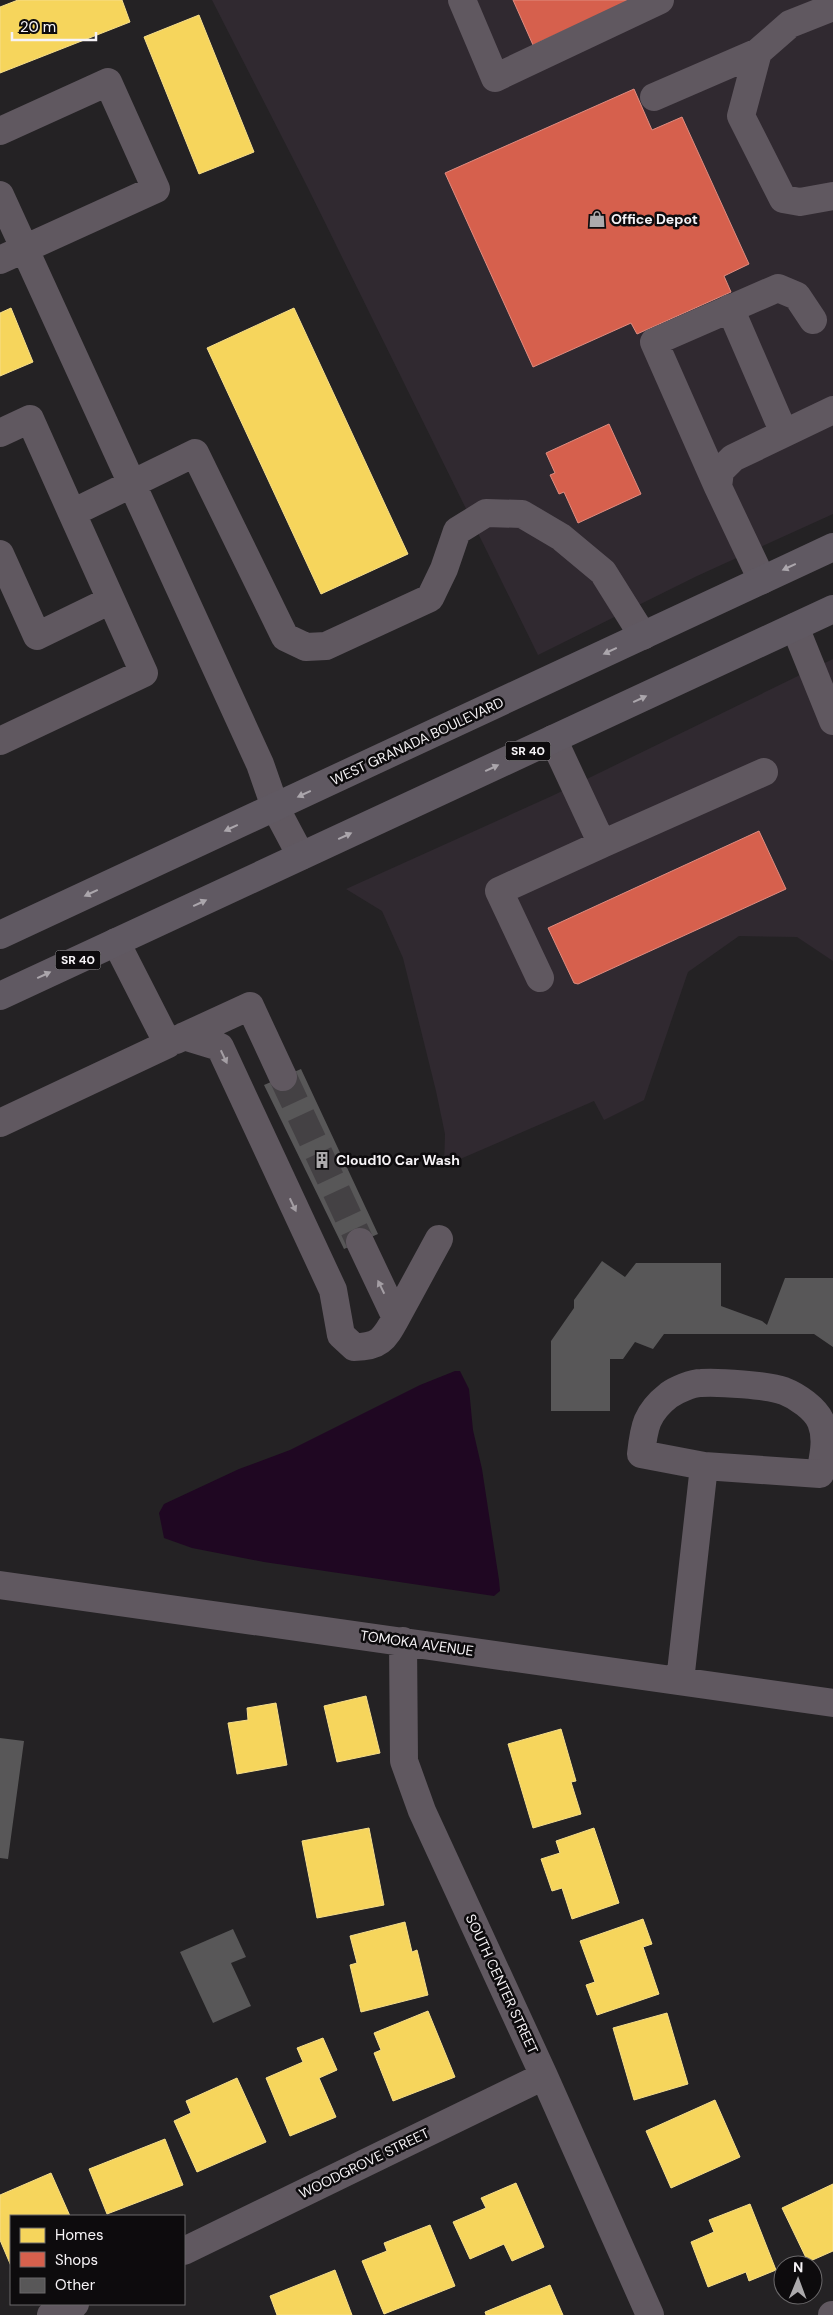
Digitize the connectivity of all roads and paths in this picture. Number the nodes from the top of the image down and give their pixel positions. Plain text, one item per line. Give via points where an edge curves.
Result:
1 (462, 0) edge
2 (660, 0) edge
3 (833, 7) edge
4 (758, 52) junction
5 (654, 97) dead end
6 (0, 131) edge
7 (0, 195) edge
8 (833, 196) edge
9 (24, 249) junction
10 (0, 260) edge
11 (730, 308) junction
12 (813, 320) dead end
13 (833, 410) edge
14 (0, 433) edge
15 (784, 434) junction
16 (131, 482) junction
17 (718, 487) junction
18 (72, 513) junction
19 (833, 547) edge
20 (0, 554) edge
21 (762, 580) junction
22 (111, 600) junction
23 (833, 609) edge
24 (795, 627) junction
25 (643, 636) junction
26 (833, 720) edge
27 (553, 739) junction
28 (0, 742) edge
29 (764, 772) dead end
30 (275, 807) junction
31 (602, 844) junction
32 (300, 856) junction
33 (0, 935) edge
34 (116, 942) junction
35 (540, 978) dead end
36 (0, 996) edge
37 (176, 1040) junction
38 (283, 1077) tunnel mouth
39 (0, 1123) edge
40 (440, 1239) dead end
41 (360, 1242) tunnel mouth
42 (396, 1318) junction
43 (704, 1466) junction
44 (0, 1585) edge
45 (403, 1641) junction
46 (680, 1681) junction
47 (833, 1704) edge
48 (544, 2076) junction
49 (185, 2251) edge
50 (73, 2305) edge
51 (52, 2315) edge
52 (650, 2315) edge

1 - 2 street via 495,78
3 - 4 street via 790,24
4 - 5 street
4 - 8 street via 741,116 783,199 800,202
6 - 9 street via 108,82 156,189
7 - 9 street
9 - 10 street
9 - 16 street
11 - 12 street via 778,288 797,296
11 - 15 street
11 - 17 street via 654,342
13 - 15 street
14 - 18 street via 30,419
15 - 17 street via 733,458 720,471
16 - 18 street
16 - 25 street via 195,453 285,637 306,647 326,646 430,598 444,570 457,531 486,513 522,514 562,537 603,572
16 - 30 street via 260,764
17 - 21 street
18 - 22 street
19 -> 21 main road, WEST GRANADA BOULEVARD
20 - 22 street via 37,636
21 - 25 main road, WEST GRANADA BOULEVARD
22 - 28 street via 144,673
23 - 24 main road, SR 40
24 - 26 street
27 -> 24 main road, SR 40
25 -> 30 main road, WEST GRANADA BOULEVARD
27 - 31 street
32 -> 27 main road, SR 40
29 - 31 street
30 - 32 street
30 -> 33 main road, WEST GRANADA BOULEVARD
31 - 35 street via 499,891
34 -> 32 main road, SR 40
36 -> 34 main road, SR 40
34 - 37 street
37 - 38 street via 250,1006
37 - 39 street
37 -> 42 street via 220,1048 333,1290 341,1335 354,1347 372,1347 387,1334
40 - 42 street
42 -> 41 street
43 - 43 street via 642,1454 644,1425 654,1409 671,1394 699,1383 784,1391 809,1407 821,1421 826,1439 820,1474
43 - 46 street
44 - 45 street, TOMOKA AVENUE
45 - 46 street, TOMOKA AVENUE
45 - 48 street, SOUTH CENTER STREET via 404,1761 422,1811
46 - 47 street, TOMOKA AVENUE
48 - 49 street, WOODGROVE STREET
48 - 52 street, SOUTH CENTER STREET
50 - 51 street

